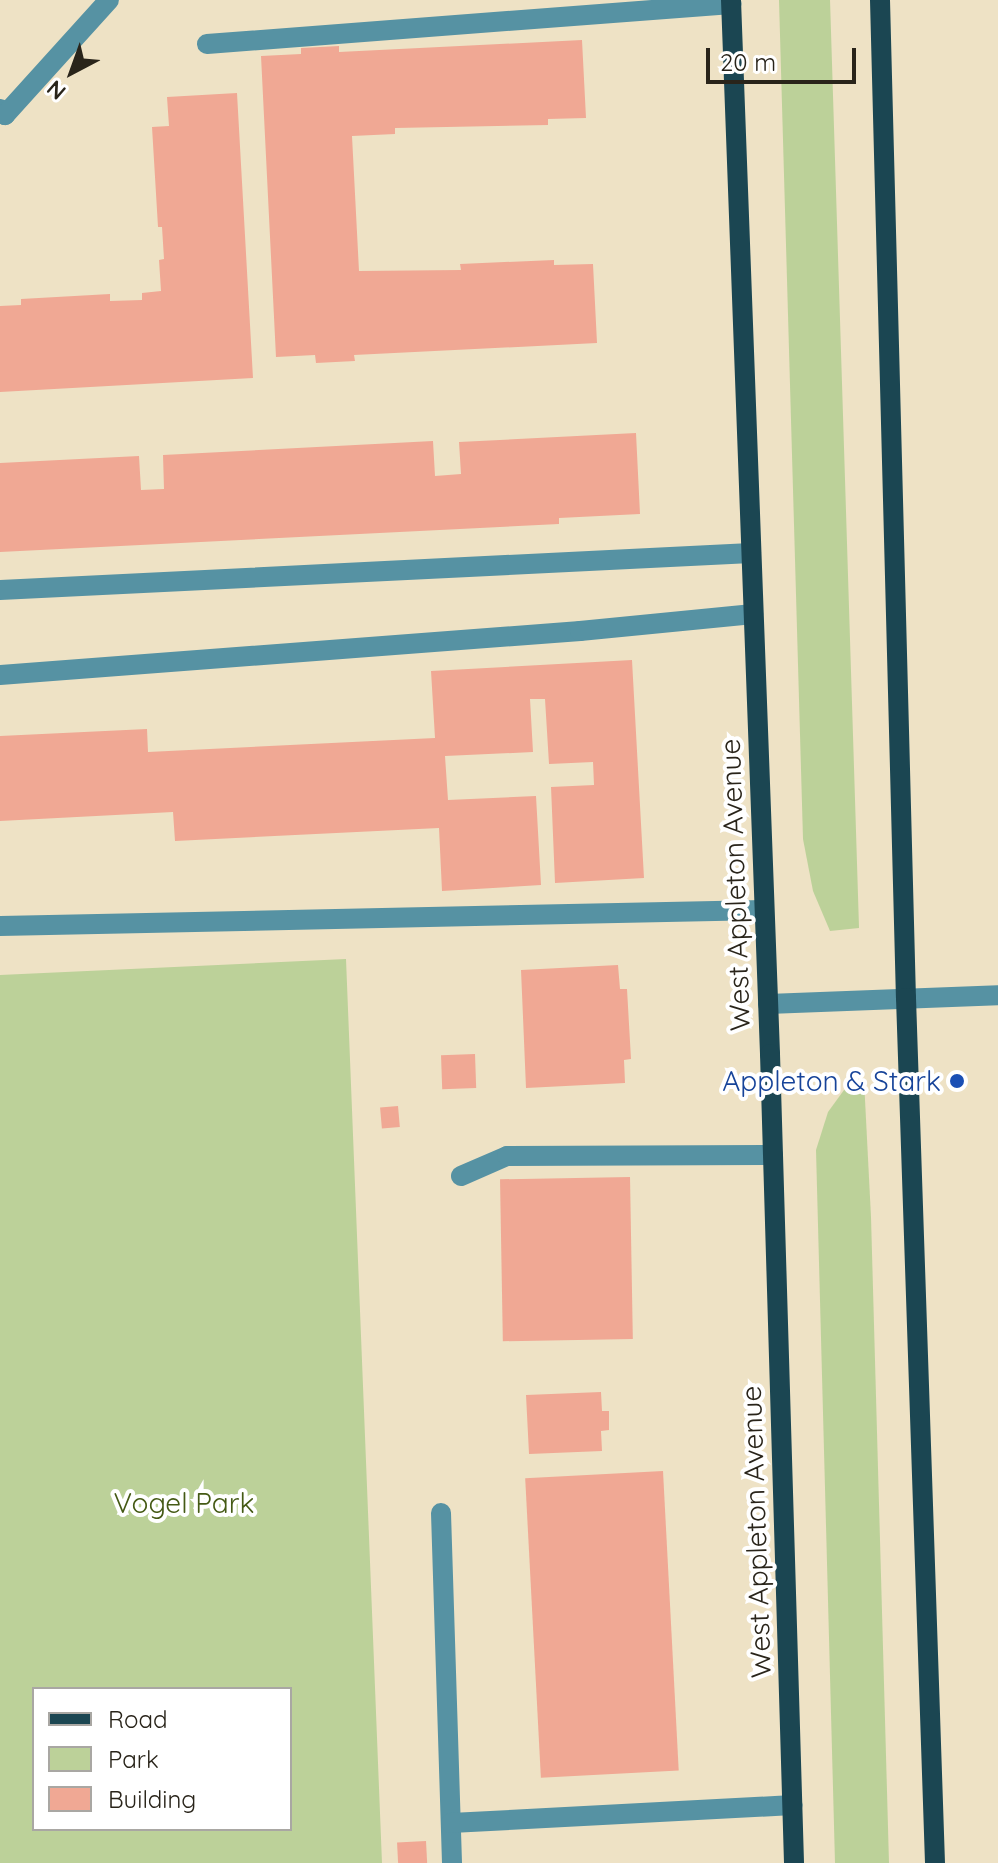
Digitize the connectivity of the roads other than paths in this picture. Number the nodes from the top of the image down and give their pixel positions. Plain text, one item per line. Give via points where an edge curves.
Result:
1 (109, 0) edge
2 (880, 0) edge
3 (731, 2) edge
4 (207, 44) dead end
5 (0, 109) edge
6 (751, 553) junction
7 (0, 590) edge
8 (753, 614) junction
9 (0, 675) edge
10 (764, 910) junction
11 (0, 926) edge
12 (998, 995) edge
13 (906, 998) junction
14 (768, 1004) junction
15 (773, 1155) junction
16 (461, 1176) dead end
17 (441, 1513) dead end
18 (793, 1805) junction
19 (451, 1823) junction
20 (452, 1863) edge
21 (794, 1863) edge
22 (935, 1863) edge

1 - 5 street via 5,115
2 - 13 main road
3 - 4 street
3 - 6 main road, West Appleton Avenue
6 - 7 street
6 - 8 main road, West Appleton Avenue
8 - 9 street
8 - 10 main road, West Appleton Avenue
10 - 11 street
10 - 14 main road, West Appleton Avenue
12 - 13 street
13 - 14 street
13 - 22 main road
14 - 15 main road, West Appleton Avenue
15 - 16 street via 507,1156
15 - 18 main road, West Appleton Avenue
17 - 19 street
18 - 19 street
18 - 21 main road, West Appleton Avenue
19 - 20 street

